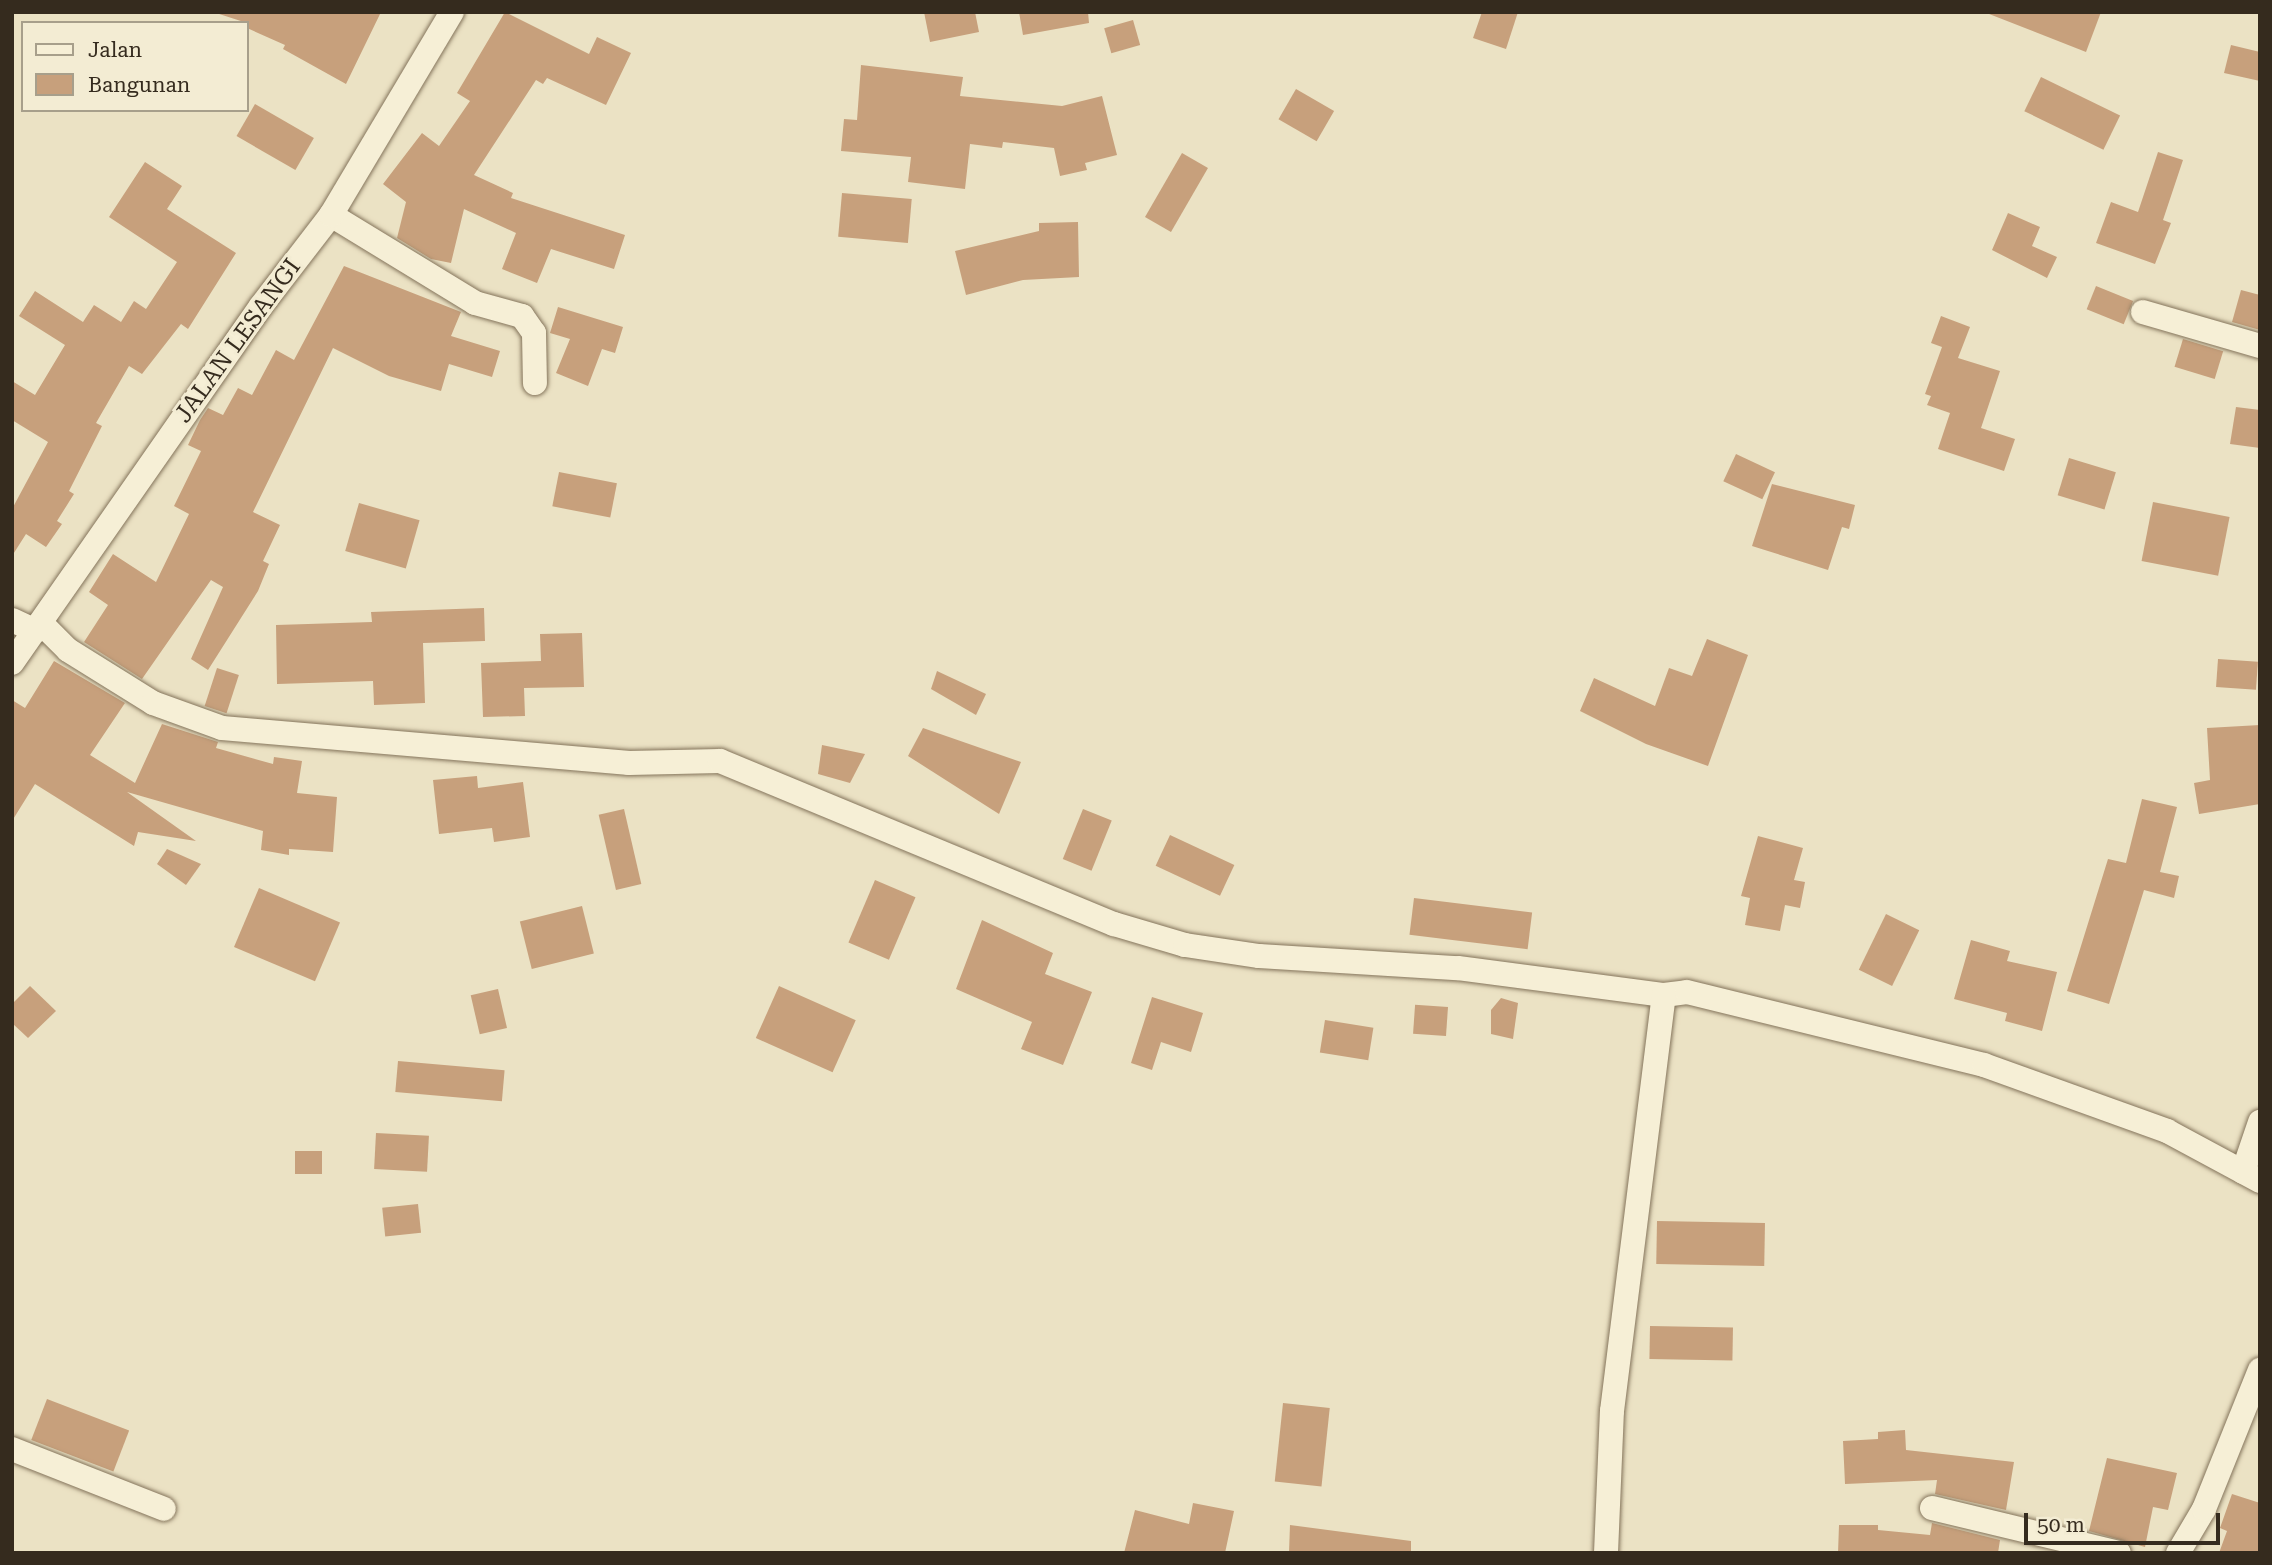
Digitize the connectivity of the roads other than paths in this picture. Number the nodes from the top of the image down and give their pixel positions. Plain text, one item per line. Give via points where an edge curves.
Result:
1 (452, 12) edge
2 (331, 215) junction
3 (2143, 312) dead end
4 (2260, 346) edge
5 (535, 383) dead end
6 (12, 620) edge
7 (38, 627) junction
8 (12, 663) edge
9 (1664, 995) junction
10 (2260, 1122) edge
11 (2251, 1177) edge
12 (2260, 1370) edge
13 (12, 1449) edge
14 (1932, 1508) dead end
15 (164, 1509) dead end
16 (1605, 1553) edge
17 (2119, 1553) edge
18 (2178, 1553) edge

1 - 2 street, JALAN LESANGI
2 - 5 street via 475,303 522,316 534,333
2 - 7 street, JALAN LESANGI via 141,475
3 - 4 street
6 - 7 street
7 - 8 street, JALAN LESANGI
7 - 9 street via 153,703 222,728 629,763 720,761 1114,924 1185,945 1259,956 1458,968
9 - 11 street via 1687,992 1984,1065 2167,1131
9 - 16 street via 1612,1411
10 - 11 street
12 - 18 street via 2204,1509
13 - 15 street
14 - 17 street

